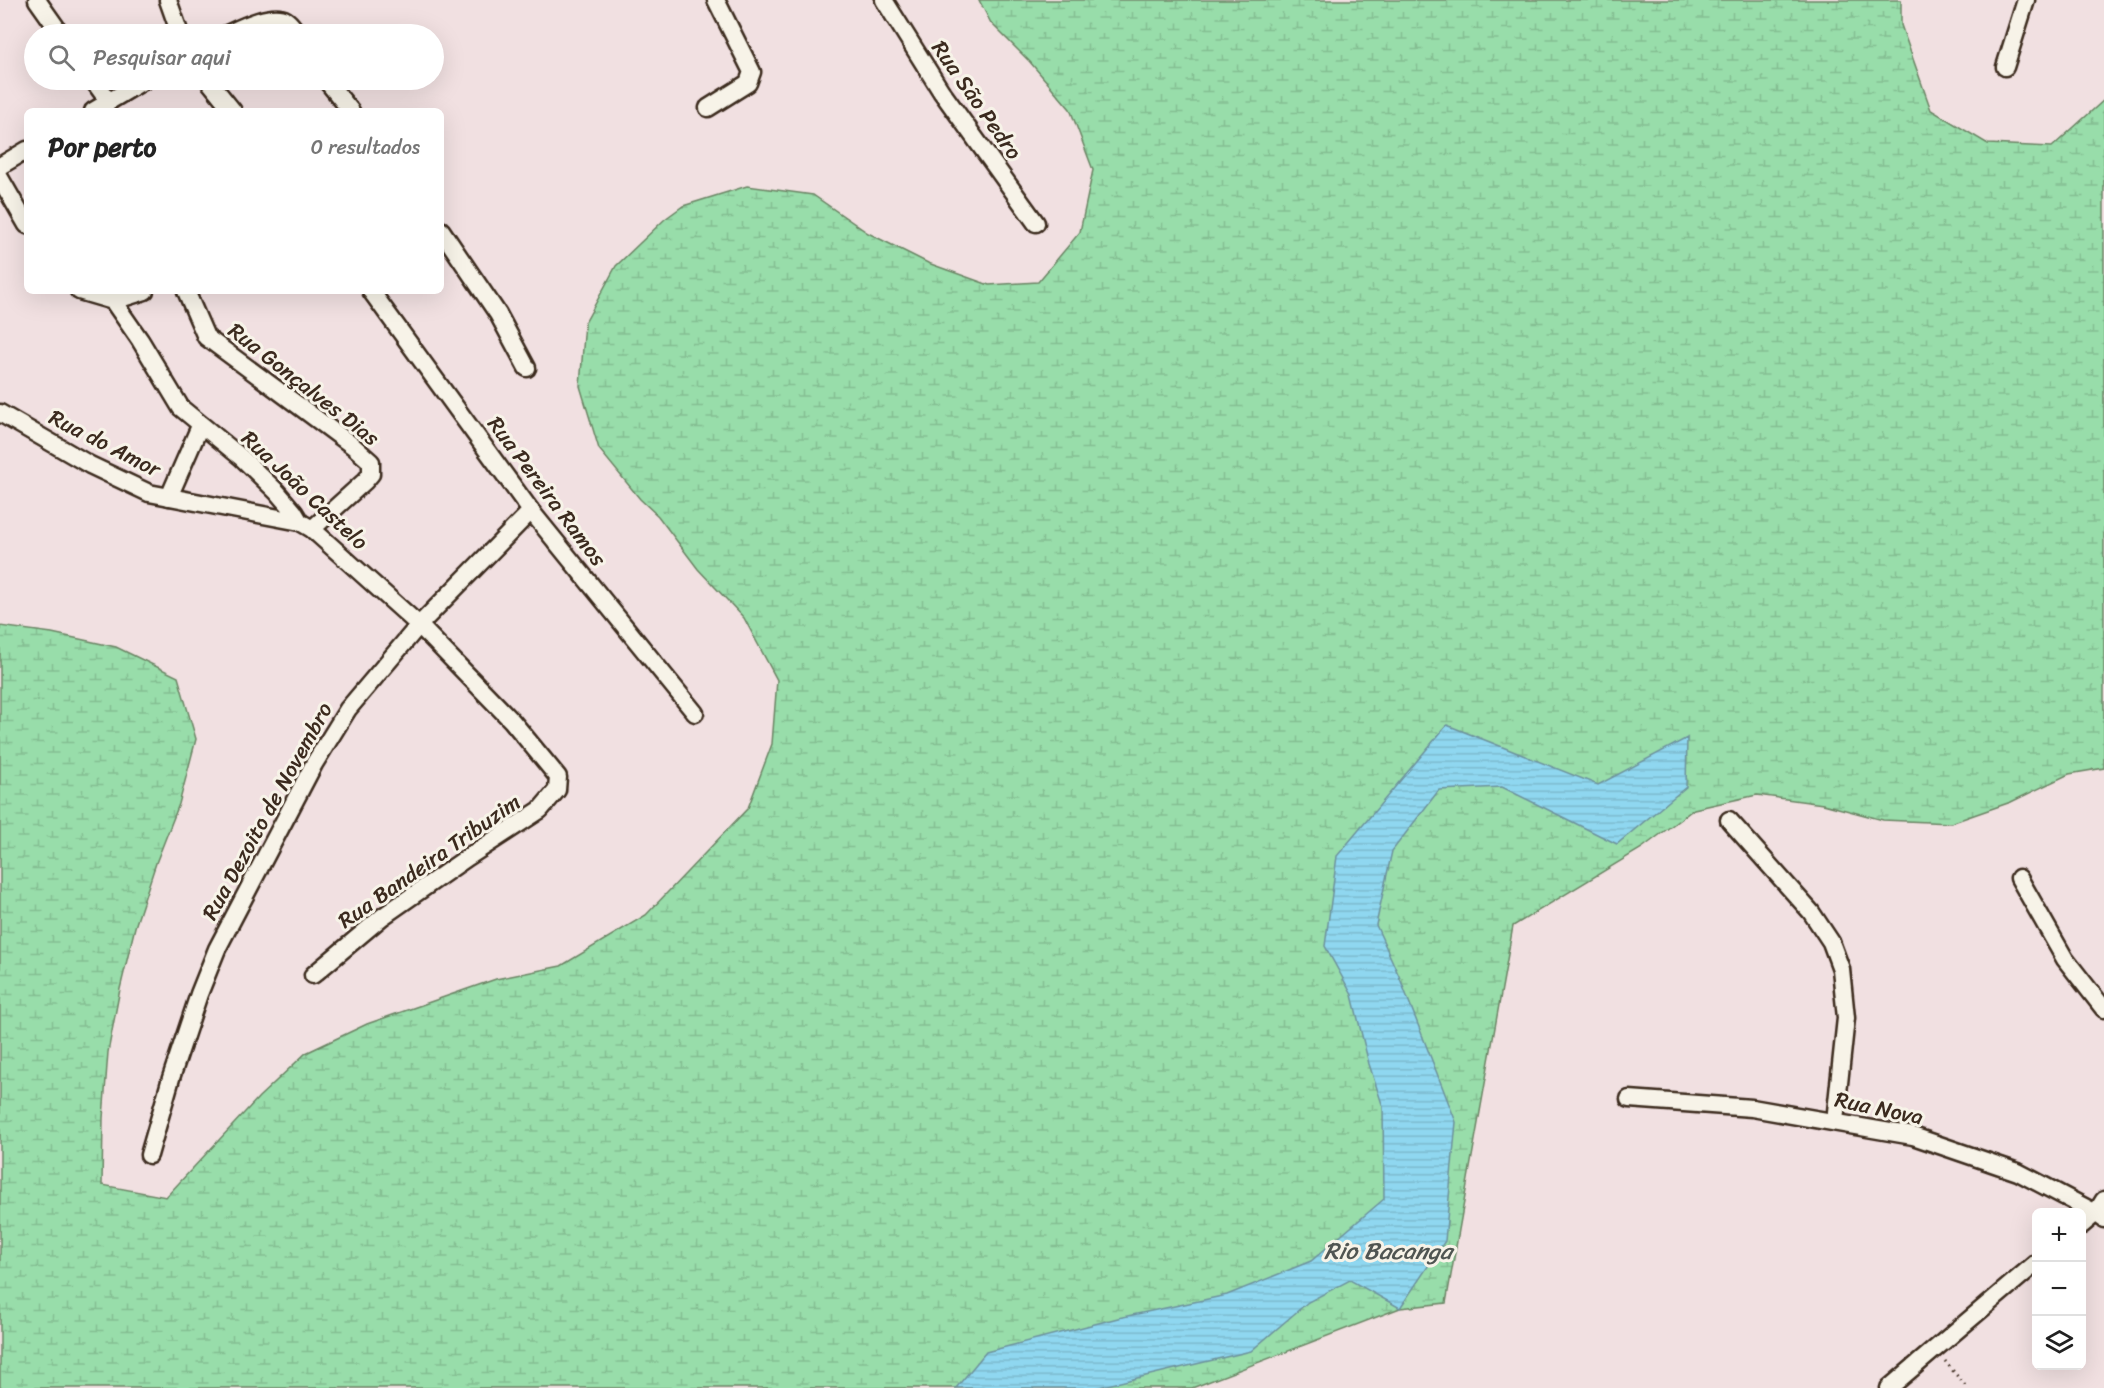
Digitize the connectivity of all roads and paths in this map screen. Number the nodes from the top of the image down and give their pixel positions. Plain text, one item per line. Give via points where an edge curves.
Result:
1 (37, 0) edge
2 (168, 0) edge
3 (716, 0) edge
4 (884, 0) edge
5 (2026, 0) edge
6 (54, 24) edge
7 (176, 24) edge
8 (253, 24) edge
9 (291, 24) edge
10 (2005, 67) dead end
11 (100, 90) edge
12 (129, 90) edge
13 (216, 90) edge
14 (334, 90) edge
15 (109, 102) junction
16 (98, 108) edge
17 (231, 108) edge
18 (349, 108) edge
19 (708, 108) dead end
20 (24, 152) edge
21 (0, 166) edge
22 (0, 178) edge
23 (24, 220) edge
24 (1036, 224) dead end
25 (444, 234) edge
26 (89, 294) edge
27 (135, 294) edge
28 (187, 294) edge
29 (373, 294) edge
30 (113, 301) junction
31 (527, 368) dead end
32 (0, 412) edge
33 (201, 426) junction
34 (169, 498) junction
35 (531, 511) junction
36 (306, 526) junction
37 (419, 625) junction
38 (695, 713) dead end
39 (558, 777) joint
40 (1729, 820) dead end
41 (2019, 878) dead end
42 (313, 975) dead end
43 (2104, 1009) edge
44 (1629, 1099) dead end
45 (1835, 1121) junction
46 (149, 1155) dead end
47 (2101, 1210) edge
48 (2086, 1222) edge
49 (2032, 1267) edge
50 (1936, 1349) junction
51 (1889, 1388) edge
52 (1966, 1388) edge

1 - 6 street
2 - 7 street
3 - 19 street via 753,72 748,83
4 - 24 street, Rua São Pedro via 941,92
5 - 10 street
8 - 9 street via 266,19 284,19
11 - 15 street
12 - 15 street
13 - 17 street
14 - 18 street
15 - 16 street
20 - 21 street
22 - 23 street
25 - 31 street via 498,314
26 - 30 street
27 - 30 street
28 - 36 street, Rua Gonçalves Dias via 206,337 371,462 371,474 366,481
29 - 35 street, Rua Pereira Ramos
30 - 33 street, Rua João Castelo via 180,408
32 - 34 street, Rua do Amor via 90,465 149,493
33 - 34 street
33 - 36 street, Rua João Castelo via 242,458
34 - 36 street, Rua do Amor
35 - 37 street, Rua Dezoito de Novembro
35 - 38 street, Rua Pereira Ramos
36 - 37 street, Rua João Castelo
37 - 39 street, Rua João Castelo via 512,721
37 - 46 street, Rua Dezoito de Novembro via 348,709 314,764 217,949 171,1078
39 - 42 street, Rua Bandeira Tribuzim via 557,790 540,810 382,917
40 - 45 street via 1811,912 1831,942 1841,969 1846,1018
41 - 43 street via 2065,959
44 - 45 street, Rua Nova via 1752,1108
45 - 47 street, Rua Nova via 1912,1136 2018,1172
47 - 48 street
49 - 50 street
50 - 51 street
50 - 52 path

